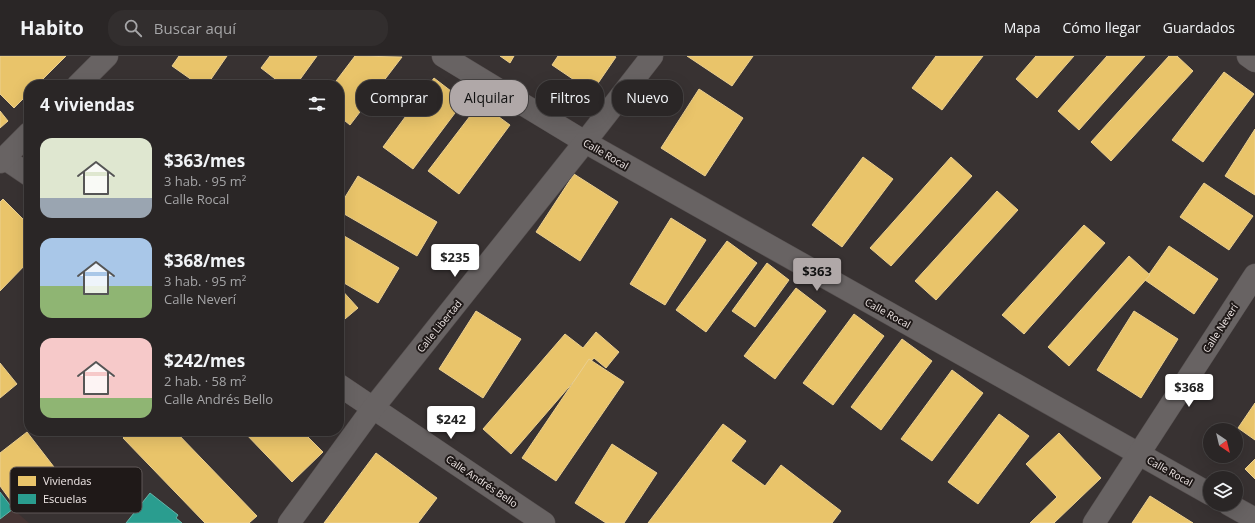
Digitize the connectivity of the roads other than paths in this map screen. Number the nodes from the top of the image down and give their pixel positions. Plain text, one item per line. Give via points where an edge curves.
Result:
1 (107, 56) edge
2 (443, 56) edge
3 (652, 56) edge
4 (1248, 56) edge
5 (1255, 61) edge
6 (83, 80) edge
7 (24, 138) edge
8 (585, 142) junction
9 (2, 160) edge
10 (24, 172) edge
11 (1255, 275) edge
12 (344, 388) edge
13 (373, 408) junction
14 (1139, 454) junction
15 (1203, 490) edge
16 (1241, 511) edge
17 (1255, 519) edge
18 (289, 523) edge
19 (544, 523) edge
20 (1094, 523) edge

1 - 6 street
2 - 8 street, Calle Rocal
3 - 8 street, Calle Libertad
4 - 5 street
7 - 9 street
8 - 13 street, Calle Libertad
8 - 14 street, Calle Rocal
9 - 10 street
11 - 14 street, Calle Neverí
12 - 13 street, Calle Andrés Bello
13 - 18 street, Calle Libertad
13 - 19 street, Calle Andrés Bello
14 - 15 street, Calle Rocal
14 - 20 street, Calle Neverí
16 - 17 street

